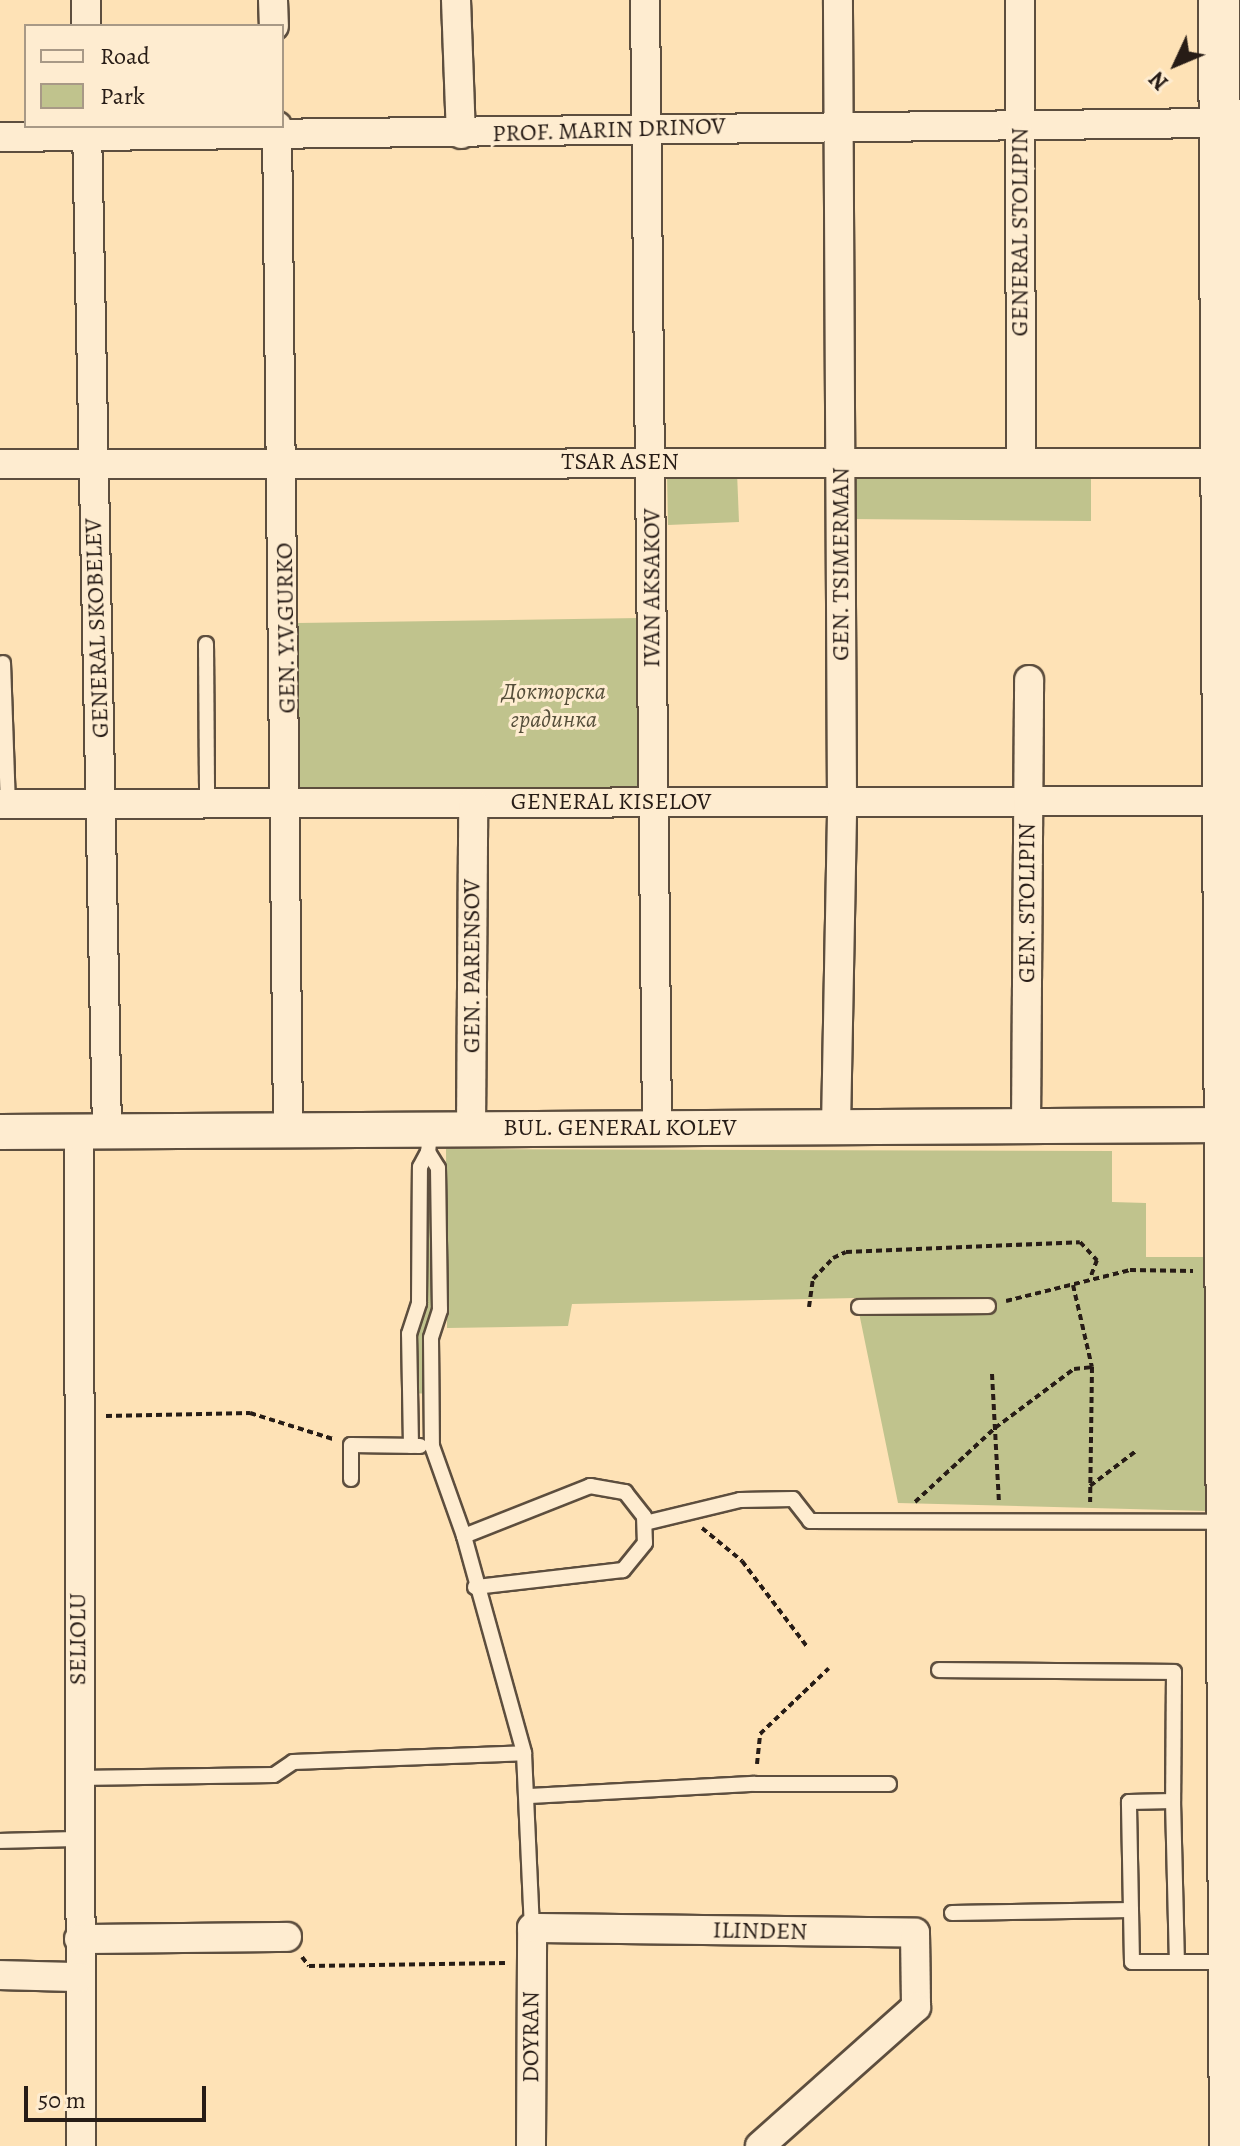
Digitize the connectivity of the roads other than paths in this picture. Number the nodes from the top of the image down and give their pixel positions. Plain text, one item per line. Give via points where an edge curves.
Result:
1 (86, 0) edge
2 (273, 0) edge
3 (456, 0) edge
4 (645, 0) edge
5 (838, 0) edge
6 (1020, 0) edge
7 (1219, 0) edge
8 (86, 24) edge
9 (274, 24) edge
10 (1019, 123) junction
11 (1219, 123) junction
12 (837, 124) junction
13 (647, 128) junction
14 (87, 130) edge
15 (277, 131) edge
16 (461, 134) junction
17 (0, 137) edge
18 (283, 462) junction
19 (651, 462) junction
20 (840, 463) junction
21 (1021, 463) junction
22 (0, 464) edge
23 (93, 464) junction
24 (1231, 466) edge
25 (206, 644) dead end
26 (3, 663) dead end
27 (1029, 680) dead end
28 (842, 801) junction
29 (1028, 801) junction
30 (1221, 801) junction
31 (654, 802) junction
32 (102, 803) junction
33 (207, 803) junction
34 (288, 803) junction
35 (473, 803) junction
36 (4, 804) edge
37 (1026, 1126) junction
38 (836, 1127) junction
39 (1233, 1127) edge
40 (657, 1128) junction
41 (471, 1129) junction
42 (288, 1130) junction
43 (93, 1131) junction
44 (0, 1132) edge
45 (429, 1140) junction
46 (988, 1306) road end
47 (859, 1307) dead end
48 (411, 1446) junction
49 (432, 1446) junction
50 (351, 1479) dead end
51 (1228, 1522) junction
52 (645, 1523) junction
53 (464, 1536) junction
54 (475, 1587) junction
55 (939, 1670) dead end
56 (524, 1753) junction
57 (78, 1778) junction
58 (889, 1784) dead end
59 (530, 1796) junction
60 (1173, 1801) junction
61 (78, 1839) junction
62 (0, 1841) edge
63 (1131, 1910) junction
64 (952, 1913) dead end
65 (532, 1928) junction
66 (287, 1937) road end
67 (79, 1939) junction
68 (1177, 1962) junction
69 (1236, 1962) edge
70 (0, 1975) edge
71 (79, 1977) junction
72 (81, 2146) edge
73 (531, 2146) edge
74 (760, 2146) edge
75 (1230, 2146) edge

1 - 8 street
2 - 9 street
3 - 16 street
4 - 13 street, IVAN AKSAKOV
5 - 12 street, GEN. TSIMERMAN
6 - 10 street, GENERAL STOLIPIN
7 - 11 main road
10 - 11 street, PROF. MARIN DRINOV
10 - 12 street, PROF. MARIN DRINOV
10 - 21 street, GENERAL STOLIPIN
11 - 24 main road
12 - 13 street, PROF. MARIN DRINOV
12 - 20 street, GEN. TSIMERMAN
13 - 16 street, PROF. MARIN DRINOV
13 - 19 street, IVAN AKSAKOV
14 - 15 street, PROF. MARIN DRINOV
14 - 17 street, PROF. MARIN DRINOV
14 - 23 street, GENERAL SKOBELEV
15 - 16 street, PROF. MARIN DRINOV
15 - 18 street, GEN. Y.V.GURKO
18 - 19 street, TSAR ASEN
18 - 23 street, TSAR ASEN
18 - 34 street, GEN. Y.V.GURKO
19 - 20 street, TSAR ASEN
19 - 31 street, IVAN AKSAKOV
20 - 21 street, TSAR ASEN
20 - 28 street, GEN. TSIMERMAN
21 - 24 street, TSAR ASEN
22 - 23 street, TSAR ASEN
23 - 32 street, GENERAL SKOBELEV
24 - 30 main road
25 - 33 lane
26 - 36 lane
27 - 29 street, GEN. STOLIPIN
28 - 29 street, GENERAL KISELOV
28 - 31 street, GENERAL KISELOV
28 - 38 street, GEN. TSIMERMAN
29 - 30 street, GENERAL KISELOV
29 - 37 street, GEN. STOLIPIN
30 - 39 main road
31 - 35 street, GENERAL KISELOV
31 - 40 street, IVAN AKSAKOV
32 - 33 street, GENERAL KISELOV
32 - 36 street, GENERAL KISELOV
32 - 43 street, GENERAL SKOBELEV
33 - 34 street, GENERAL KISELOV
34 - 35 street, GENERAL KISELOV
34 - 42 street, GEN. Y.V.GURKO
35 - 41 street, GEN. PARENSOV
37 - 38 street, BUL. GENERAL KOLEV
37 - 39 street, BUL. GENERAL KOLEV
38 - 40 street, BUL. GENERAL KOLEV
39 - 51 main road via 1227,1269
40 - 41 street, BUL. GENERAL KOLEV
41 - 45 street, BUL. GENERAL KOLEV
42 - 43 street, BUL. GENERAL KOLEV
42 - 45 street, BUL. GENERAL KOLEV
43 - 44 street, BUL. GENERAL KOLEV
43 - 57 street, SELIOLU via 78,1417
45 - 48 lane via 420,1167 419,1303 409,1334
45 - 49 lane via 438,1168 440,1310 431,1338
46 - 47 lane
48 - 49 lane
48 - 50 lane via 351,1445
49 - 53 lane
51 - 52 lane via 810,1521 793,1499 740,1500
51 - 69 main road
52 - 53 lane via 637,1502 602,1485
52 - 54 lane via 640,1553 623,1570
53 - 54 lane
54 - 56 lane
55 - 60 lane via 1174,1672
56 - 57 lane via 293,1762 274,1775
56 - 59 lane
57 - 61 street, SELIOLU
58 - 59 lane via 755,1784
59 - 65 lane
60 - 63 lane via 1129,1802
60 - 68 lane
61 - 62 lane
61 - 67 street, SELIOLU
63 - 64 lane
63 - 68 lane via 1132,1962
65 - 73 street, DOYRAN
65 - 74 street, ILINDEN via 915,1933 916,2007
66 - 67 street
67 - 71 street, SELIOLU
68 - 69 lane
69 - 75 main road
70 - 71 street
71 - 72 street, SELIOLU

